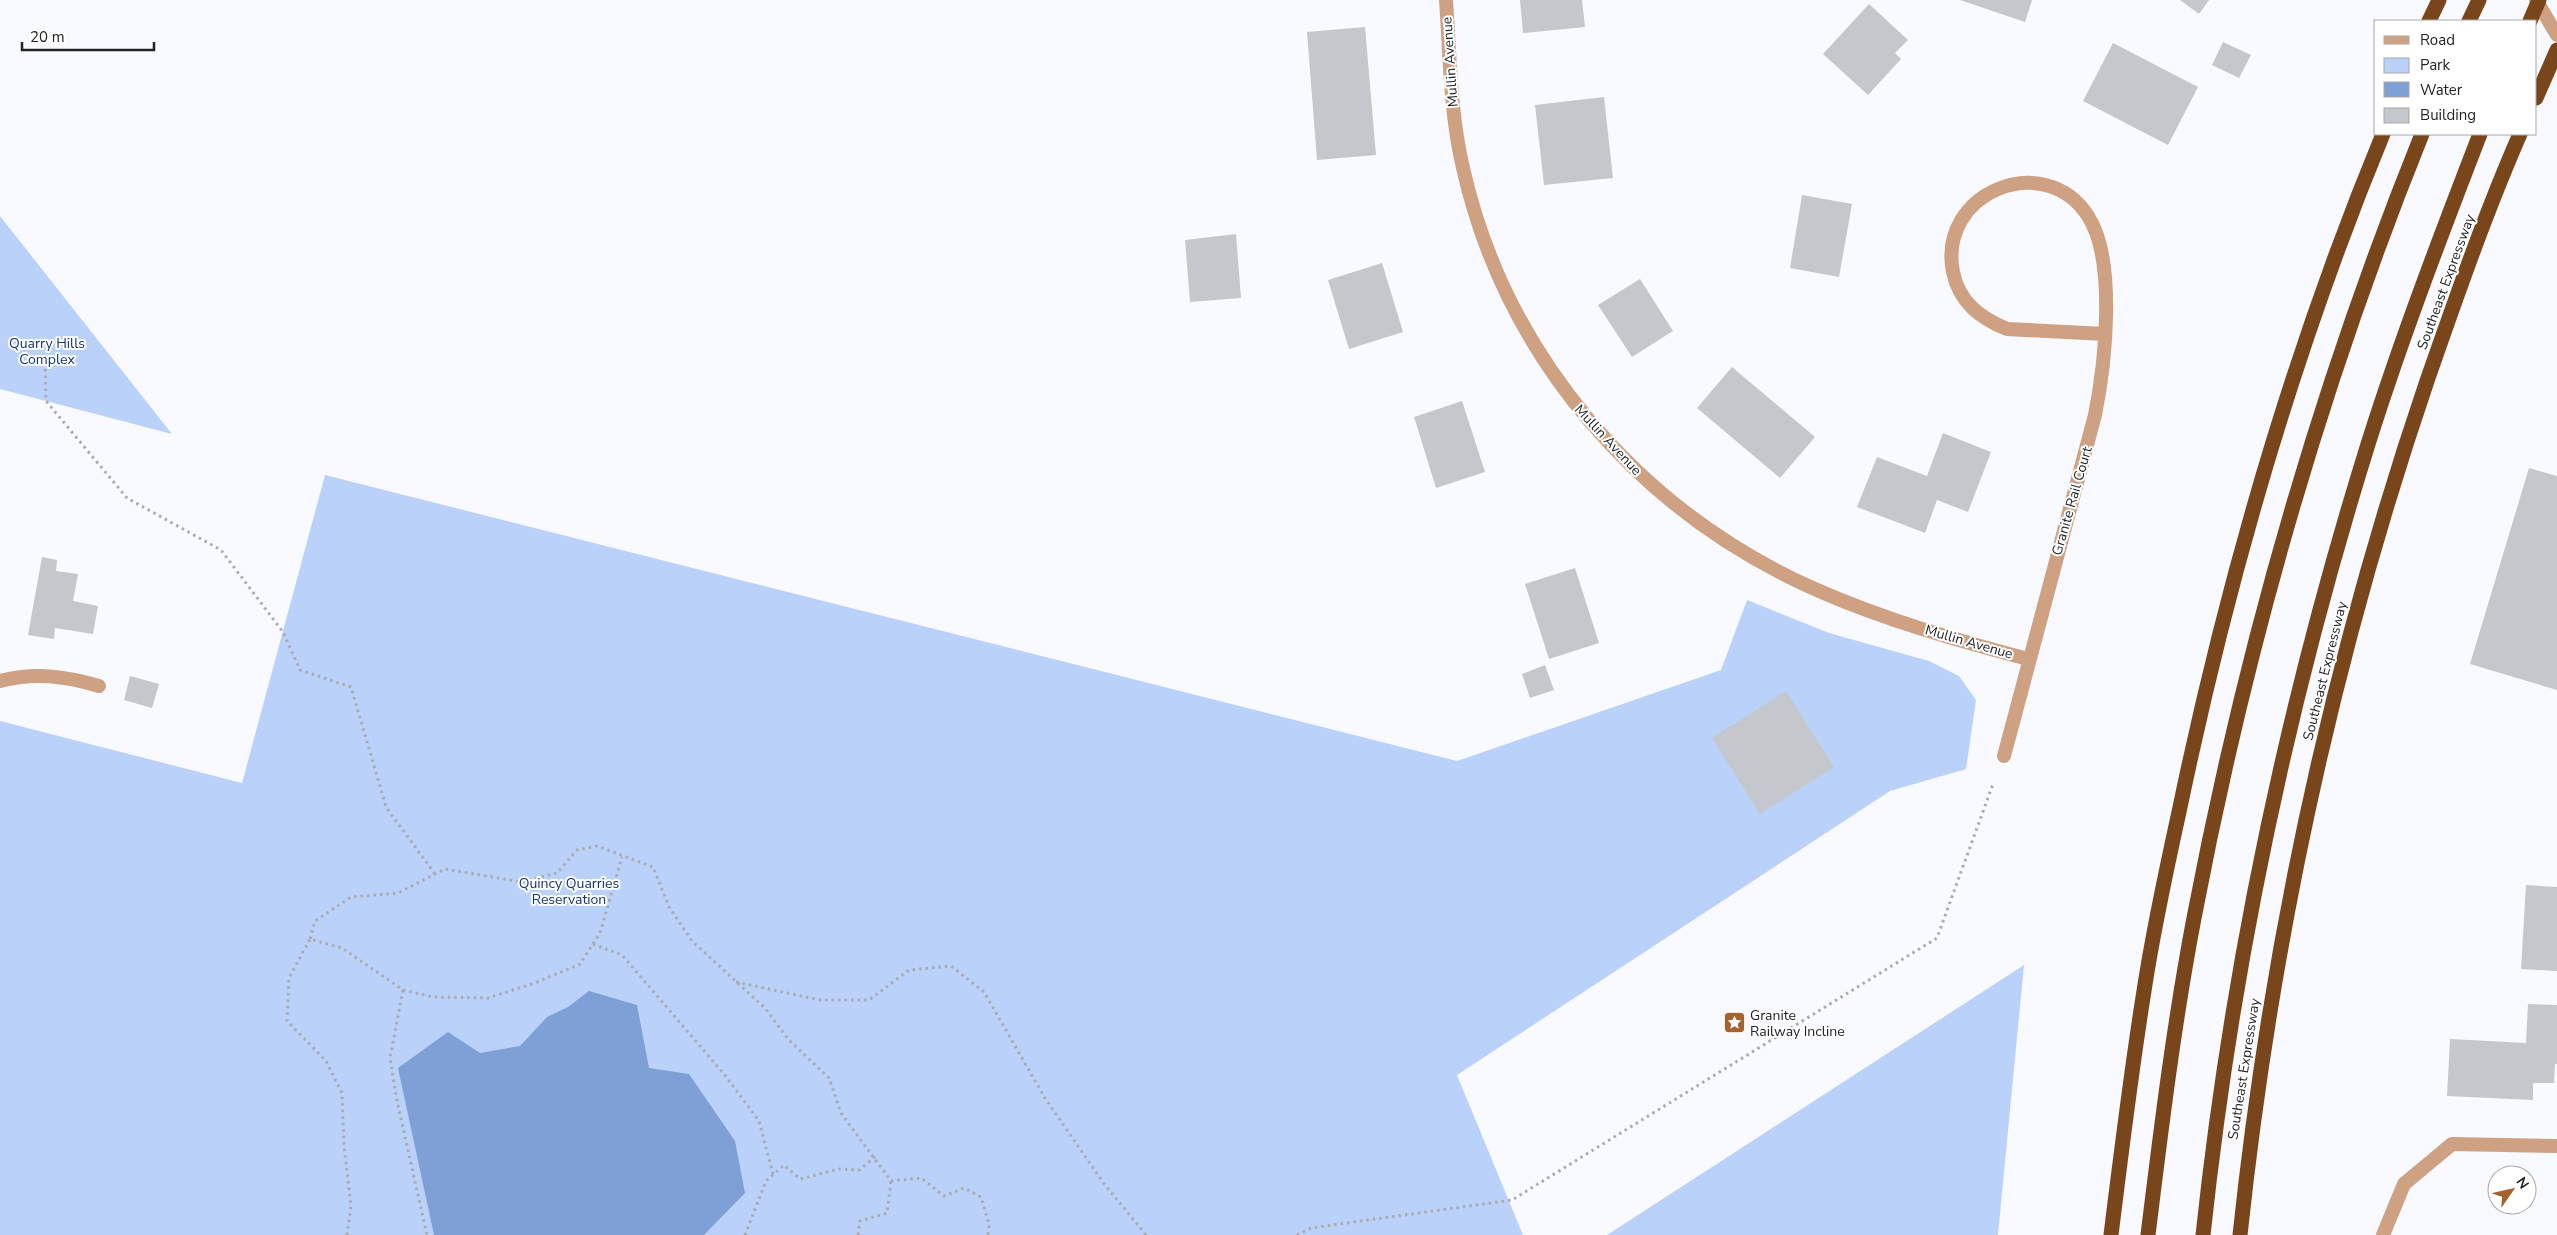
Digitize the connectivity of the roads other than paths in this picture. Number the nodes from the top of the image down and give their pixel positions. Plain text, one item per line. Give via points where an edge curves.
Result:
1 (1446, 0) edge
2 (2439, 0) edge
3 (2478, 0) edge
4 (2538, 0) edge
5 (2430, 20) edge
6 (2469, 20) edge
7 (2530, 20) edge
8 (2557, 35) edge
9 (2557, 50) edge
10 (2537, 96) edge
11 (2382, 135) edge
12 (2422, 135) edge
13 (2480, 135) edge
14 (2520, 135) edge
15 (2105, 334) junction
16 (2028, 659) junction
17 (0, 681) edge
18 (99, 686) dead end
19 (2004, 756) road end
20 (2557, 1146) edge
21 (2111, 1235) edge
22 (2148, 1235) edge
23 (2203, 1235) edge
24 (2240, 1235) edge
25 (2383, 1235) edge

1 - 16 street, Mullin Avenue via 1456,131 1462,167 1483,240 1516,314 1536,349 1559,384 1612,447 1674,505 1778,571 1816,590 1939,636
2 - 5 highway
3 - 6 highway
4 - 7 highway
4 - 8 street
9 - 10 highway
11 - 21 highway via 2280,424 2210,668 2174,831 2144,990
12 - 22 highway via 2381,238 2309,451 2246,678 2184,970
13 - 23 highway via 2422,283 2373,429 2306,662 2250,909 2218,1101
14 - 24 highway, Southeast Expressway via 2457,296 2404,449 2341,672 2305,821 2275,978 2250,1133
15 - 15 street, Granite Rail Court via 2105,286 2099,241 2088,216 2078,204 2062,192 2033,183 2006,185 1979,200 1965,214 1955,235 1952,266 1958,288 1969,305 1993,324 2008,330
15 - 16 street, Granite Rail Court via 2095,415
16 - 19 street, Granite Rail Court
17 - 18 street via 34,674
20 - 25 street via 2452,1144 2404,1184

